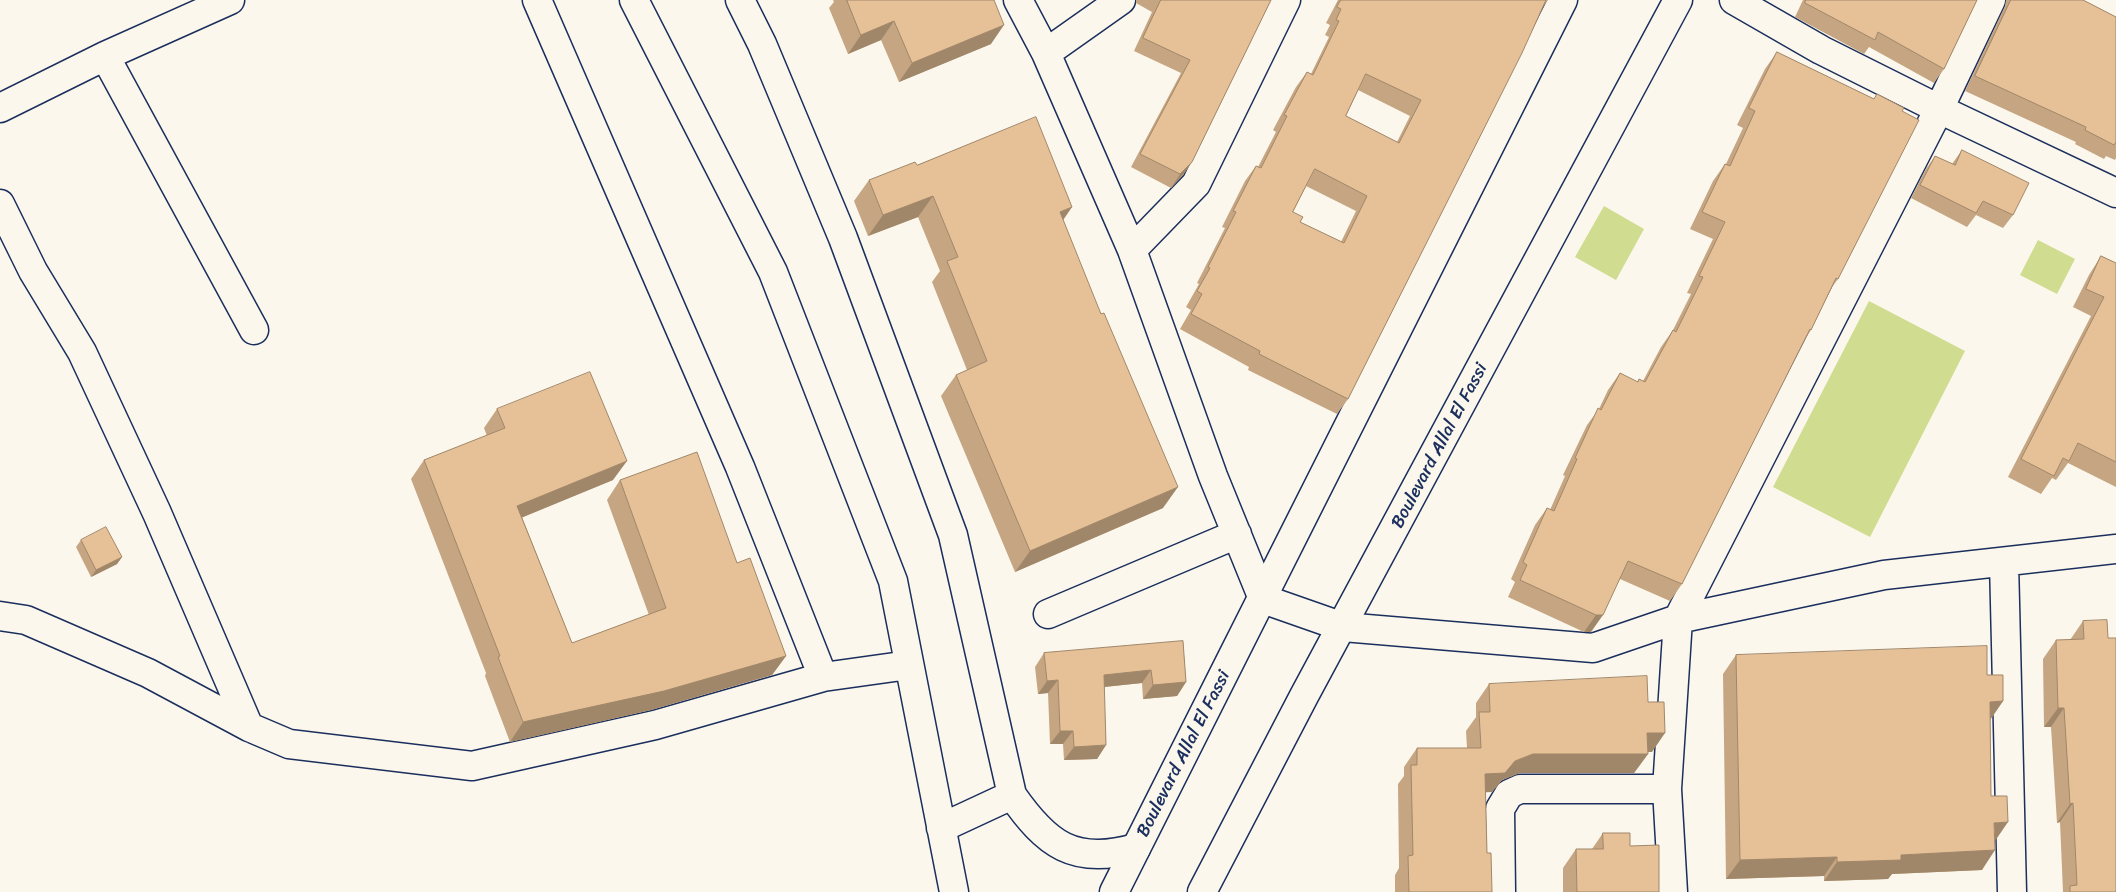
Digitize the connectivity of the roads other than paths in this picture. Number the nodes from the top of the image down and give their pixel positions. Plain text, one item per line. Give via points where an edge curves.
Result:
1 (230, 0) edge
2 (537, 0) edge
3 (634, 0) edge
4 (740, 0) edge
5 (1018, 0) edge
6 (1122, 0) edge
7 (1286, 0) edge
8 (1563, 0) edge
9 (1678, 0) edge
10 (1734, 0) edge
11 (1991, 0) edge
12 (1046, 52) junction
13 (105, 56) junction
14 (0, 108) edge
15 (1939, 109) junction
16 (2116, 193) edge
17 (0, 204) edge
18 (1132, 250) junction
19 (254, 330) dead end
20 (1237, 534) junction
21 (2116, 549) edge
22 (2004, 562) junction
23 (1263, 599) junction
24 (1048, 614) dead end
25 (0, 616) edge
26 (1678, 619) junction
27 (1342, 627) junction
28 (909, 665) junction
29 (823, 677) junction
30 (249, 727) junction
31 (1667, 789) junction
32 (1012, 795) junction
33 (941, 828) junction
34 (1136, 848) junction
35 (954, 892) edge
36 (1114, 892) edge
37 (1202, 892) edge
38 (1501, 892) edge
39 (1673, 892) edge
40 (2012, 892) edge

1 - 13 street
2 - 29 street via 740,467
3 - 28 street via 773,272 893,581
4 - 32 street via 762,44 843,238 954,535
5 - 12 street
6 - 12 street
7 - 18 street via 1196,184
8 - 23 street, Boulevard Allal El Fassi
9 - 27 street, Boulevard Allal El Fassi
10 - 15 street via 1821,50
11 - 15 street
12 - 18 street
13 - 14 street
13 - 19 street
15 - 16 street
15 - 26 street
17 - 30 street via 82,352 157,514
18 - 20 street
20 - 23 street
20 - 24 street
21 - 22 street
22 - 26 street via 1884,575
22 - 40 street
23 - 27 street
23 - 34 street, Boulevard Allal El Fassi
25 - 30 street via 26,620 148,672
26 - 27 street via 1592,648
26 - 31 street
27 - 37 street, Boulevard Allal El Fassi
28 - 29 street
28 - 33 street
29 - 30 street via 655,725 472,766 289,744
31 - 38 street via 1520,789 1509,794 1500,810
31 - 39 street
32 - 33 street
32 - 34 street via 1041,832 1069,849 1103,855
33 - 35 street
34 - 36 street, Boulevard Allal El Fassi

